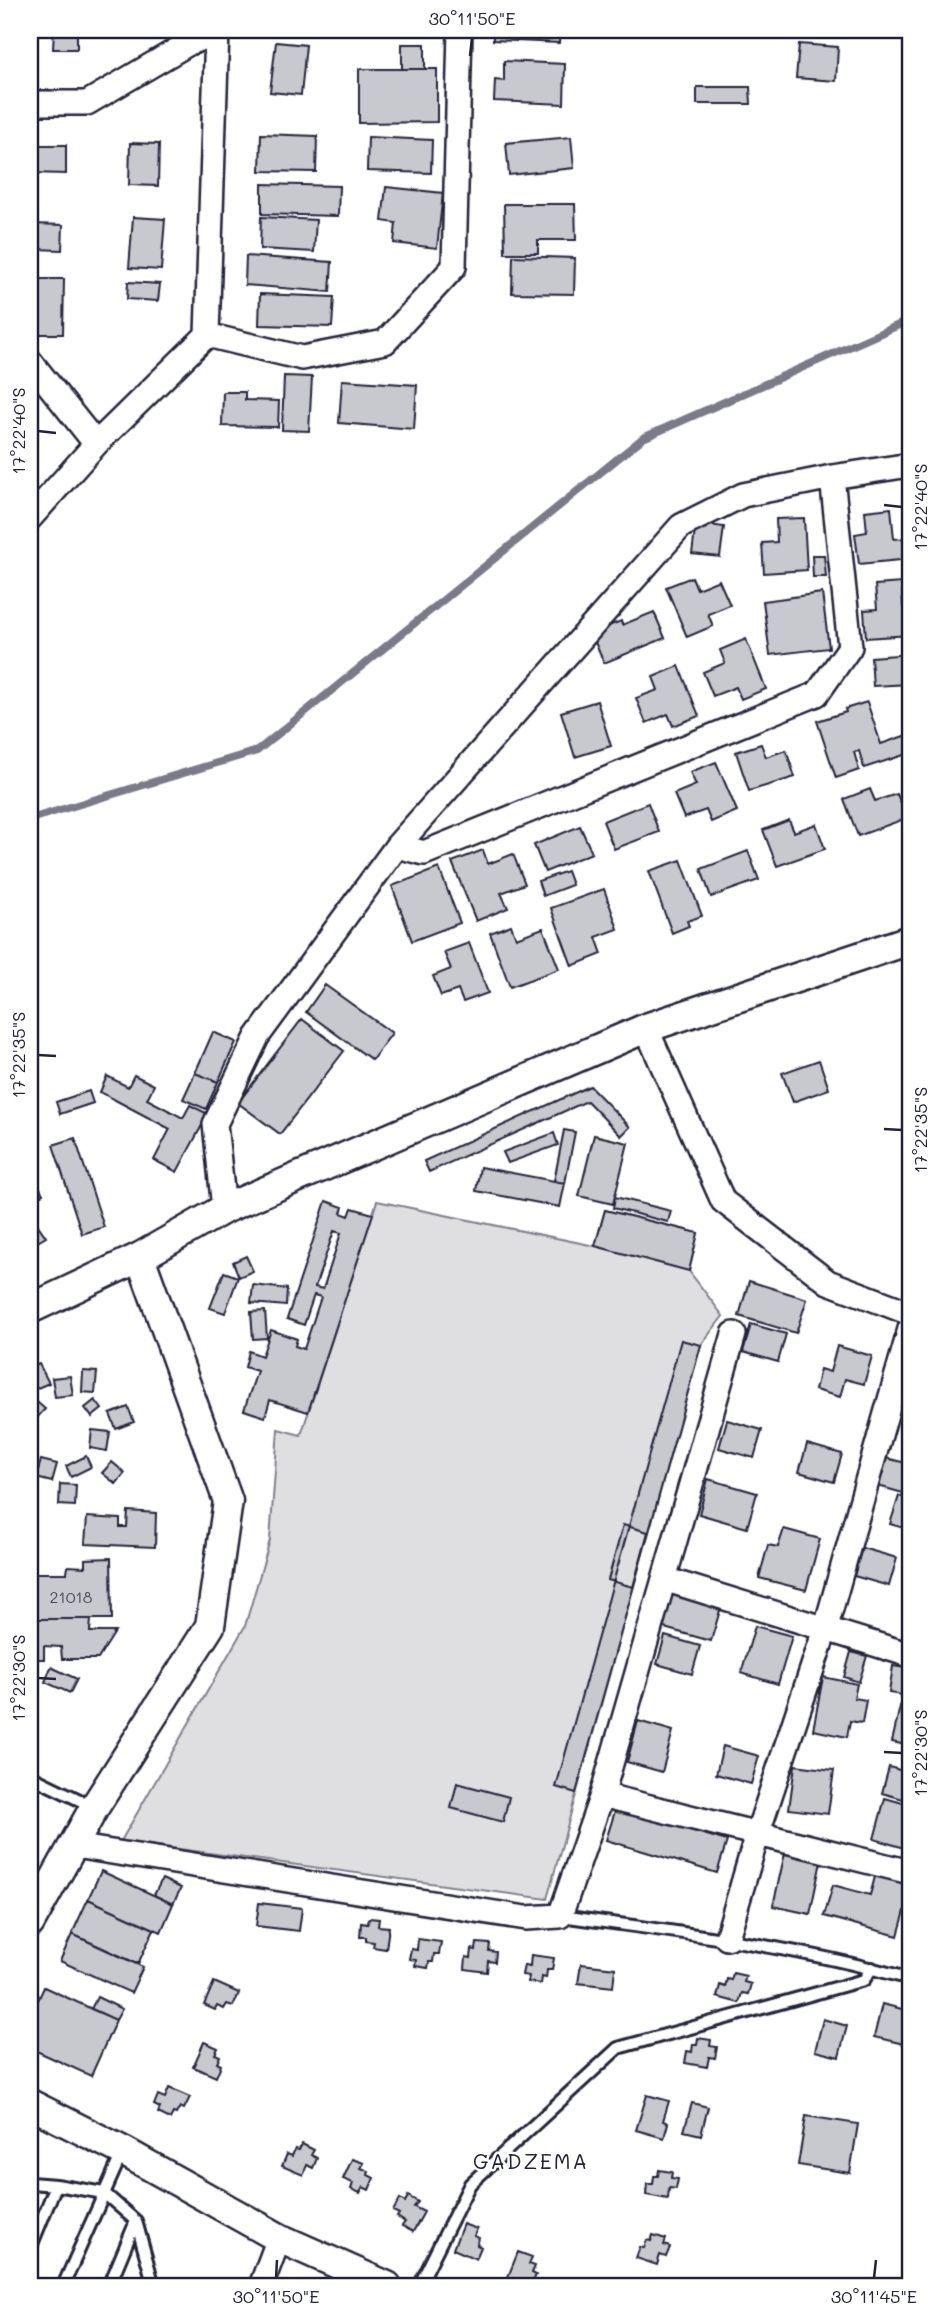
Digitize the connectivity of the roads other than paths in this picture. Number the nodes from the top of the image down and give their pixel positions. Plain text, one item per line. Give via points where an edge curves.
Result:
1 (460, 30) edge
2 (217, 32) edge
3 (30, 103) edge
4 (207, 335) junction
5 (30, 361) edge
6 (96, 444) junction
7 (910, 465) edge
8 (832, 477) junction
9 (30, 518) edge
10 (397, 846) junction
11 (910, 940) edge
12 (646, 1028) junction
13 (224, 1209) junction
14 (140, 1257) junction
15 (30, 1309) edge
16 (910, 1313) edge
17 (910, 1329) edge
18 (734, 1334) dead end
19 (664, 1579) junction
20 (825, 1630) junction
21 (910, 1655) edge
22 (30, 1776) edge
23 (602, 1794) junction
24 (94, 1808) junction
25 (758, 1832) junction
26 (74, 1846) junction
27 (910, 1872) edge
28 (560, 1916) junction
29 (30, 1923) edge
30 (727, 1938) junction
31 (872, 1968) junction
32 (910, 1979) edge
33 (30, 2104) edge
34 (123, 2151) junction
35 (30, 2183) edge
36 (56, 2185) junction
37 (104, 2193) junction
38 (136, 2221) junction
39 (279, 2238) junction
40 (30, 2249) edge
41 (63, 2286) edge
42 (109, 2286) edge
43 (154, 2286) edge
44 (261, 2286) edge
45 (387, 2286) edge
46 (419, 2286) edge

1 - 4 street via 454,267 385,342 302,358
2 - 3 street via 189,43 88,103
2 - 4 street
4 - 6 street
5 - 6 street
6 - 9 street
7 - 8 street
8 - 10 street via 743,495 681,526
8 - 10 street via 850,647 817,694 424,853
10 - 13 street via 257,1037 215,1124
11 - 12 street
12 - 13 street
12 - 16 street via 723,1202 828,1282
13 - 14 street
14 - 15 street
14 - 24 street via 228,1502 210,1626
17 - 20 street
18 - 19 street
19 - 20 street
19 - 23 street
20 - 21 street
20 - 25 street
22 - 24 lane
23 - 25 street
23 - 28 street
24 - 26 street
25 - 27 street
25 - 30 street
26 - 28 street via 526,1919
26 - 29 street
28 - 30 lane
30 - 31 lane
31 - 32 lane
31 - 46 lane via 864,1980 618,2048 470,2184
33 - 34 street
34 - 37 lane
34 - 39 street
35 - 36 lane
36 - 37 lane
36 - 40 lane
37 - 38 lane
37 - 41 lane
38 - 42 lane
38 - 43 lane
39 - 44 street
39 - 45 street

